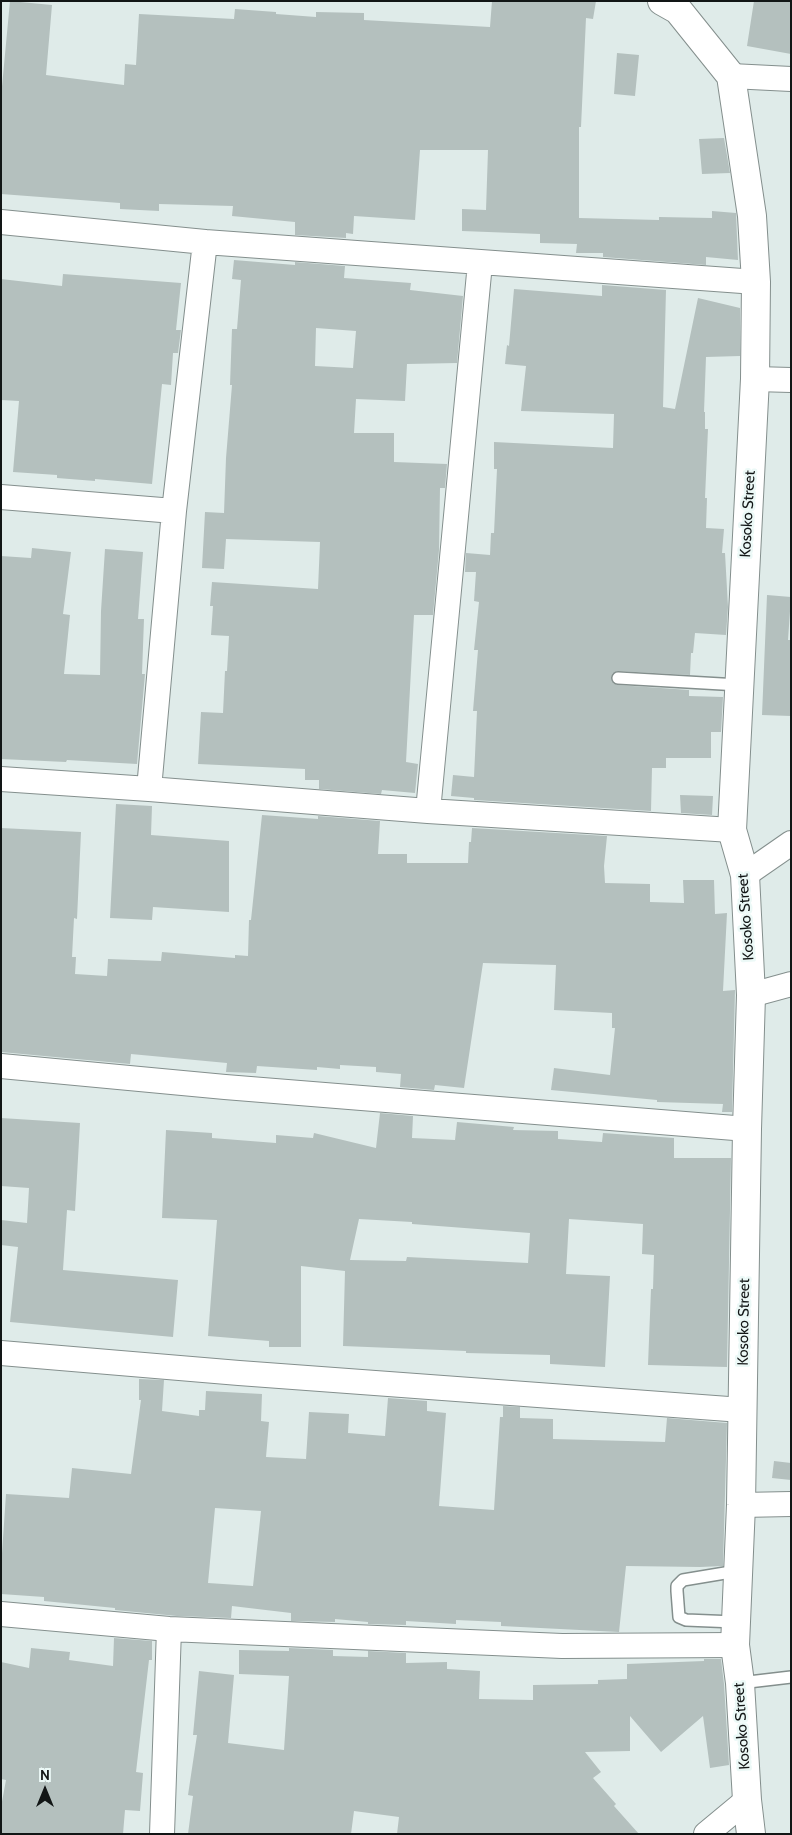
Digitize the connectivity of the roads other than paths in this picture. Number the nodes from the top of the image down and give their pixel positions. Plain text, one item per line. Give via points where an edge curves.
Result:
1 (673, 4) edge
2 (731, 76) junction
3 (791, 79) edge
4 (1, 222) edge
5 (204, 242) junction
6 (480, 262) junction
7 (756, 282) junction
8 (755, 379) junction
9 (791, 380) edge
10 (1, 498) edge
11 (174, 511) junction
12 (618, 678) dead end
13 (739, 685) junction
14 (1, 779) edge
15 (149, 789) junction
16 (428, 811) junction
17 (732, 830) junction
18 (791, 842) edge
19 (745, 875) junction
20 (791, 984) edge
21 (751, 995) junction
22 (1, 1066) edge
23 (746, 1129) junction
24 (1, 1352) edge
25 (742, 1410) junction
26 (791, 1504) edge
27 (741, 1505) junction
28 (737, 1571) junction
29 (1, 1614) edge
30 (169, 1629) junction
31 (735, 1634) junction
32 (791, 1677) edge
33 (740, 1683) junction
34 (746, 1800) junction
35 (162, 1834) edge
36 (706, 1834) edge
37 (751, 1834) edge

1 - 2 street
2 - 3 street
2 - 7 street, Kosoko Street via 752,216
4 - 5 street
5 - 6 street
5 - 11 street
6 - 7 street
6 - 16 street
7 - 8 street, Kosoko Street
8 - 9 street
8 - 13 street, Kosoko Street
10 - 11 street
11 - 15 street
12 - 13 lane
13 - 17 street, Kosoko Street
14 - 15 street
15 - 16 street
16 - 17 street
17 - 19 street, Kosoko Street
18 - 19 street
19 - 21 street, Kosoko Street
20 - 21 street
21 - 23 street, Kosoko Street
22 - 23 street
23 - 25 street, Kosoko Street
24 - 25 street
25 - 27 street, Kosoko Street
26 - 27 street
27 - 28 street, Kosoko Street
28 - 31 street, Kosoko Street
28 - 31 lane via 683,1580 677,1586 679,1617
29 - 30 street
30 - 31 street via 562,1646
30 - 35 street
31 - 33 street, Kosoko Street
32 - 33 lane
33 - 34 street, Kosoko Street
34 - 36 street
34 - 37 street, Kosoko Street

